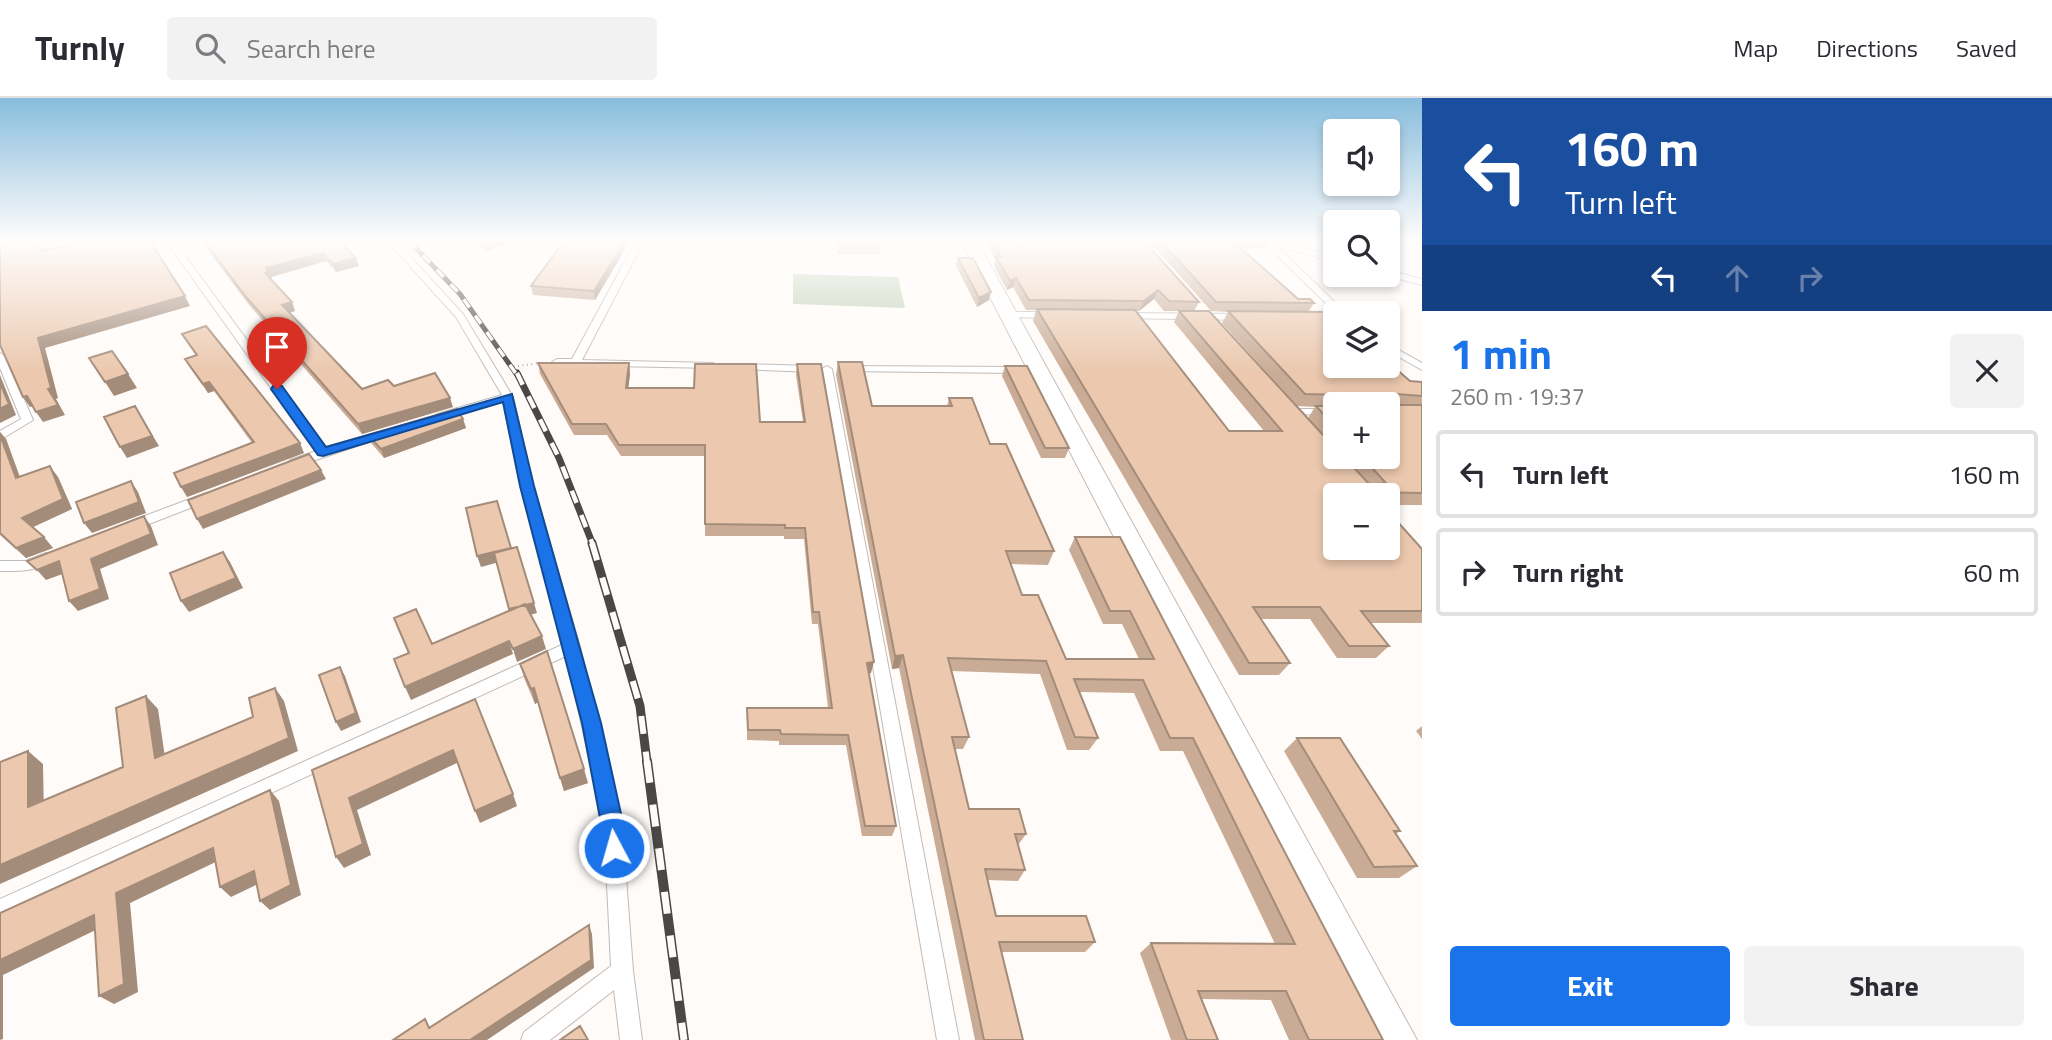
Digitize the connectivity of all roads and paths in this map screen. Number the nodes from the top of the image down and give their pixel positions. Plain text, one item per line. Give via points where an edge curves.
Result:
1 (202, 285) edge
2 (431, 285) edge
3 (617, 285) edge
4 (992, 285) edge
5 (1312, 285) edge
6 (1329, 301) edge
7 (1200, 307) edge
8 (1008, 315) junction
9 (1061, 315) edge
10 (1115, 316) edge
11 (1209, 317) junction
12 (1259, 317) edge
13 (1217, 326) edge
14 (1400, 354) edge
15 (0, 356) edge
16 (557, 362) joint
17 (576, 362) junction
18 (721, 366) edge
19 (734, 367) edge
20 (1422, 367) edge
21 (827, 369) junction
22 (1038, 370) junction
23 (492, 371) junction
24 (508, 397) junction
25 (1285, 402) edge
26 (1293, 412) junction
27 (1323, 412) edge
28 (424, 421) edge
29 (1303, 422) edge
30 (399, 429) edge
31 (0, 436) edge
32 (323, 452) junction
33 (284, 467) edge
34 (220, 491) edge
35 (117, 531) edge
36 (53, 556) edge
37 (0, 566) edge
38 (572, 647) junction
39 (0, 909) edge
40 (622, 971) junction
41 (532, 1040) edge
42 (631, 1040) edge
43 (948, 1040) edge
44 (1396, 1040) edge

1 - 32 lane
2 - 23 lane via 460,317
3 - 17 lane
4 - 8 street
5 - 6 lane
7 - 11 lane
8 - 9 lane
8 - 22 street
10 - 11 lane
11 - 12 lane
11 - 13 lane
14 - 20 lane
15 - 31 lane via 27,419
16 - 17 lane
16 - 23 path
17 - 18 lane
19 - 21 lane
21 - 22 lane
21 - 43 lane
22 - 44 street
23 - 24 lane
24 - 28 lane
24 - 38 lane via 527,486
25 - 26 lane
26 - 27 lane
26 - 29 lane
30 - 32 lane
32 - 33 lane
34 - 35 lane
36 - 37 lane via 27,566
38 - 39 lane
38 - 40 lane via 613,823
40 - 41 lane
40 - 42 lane

